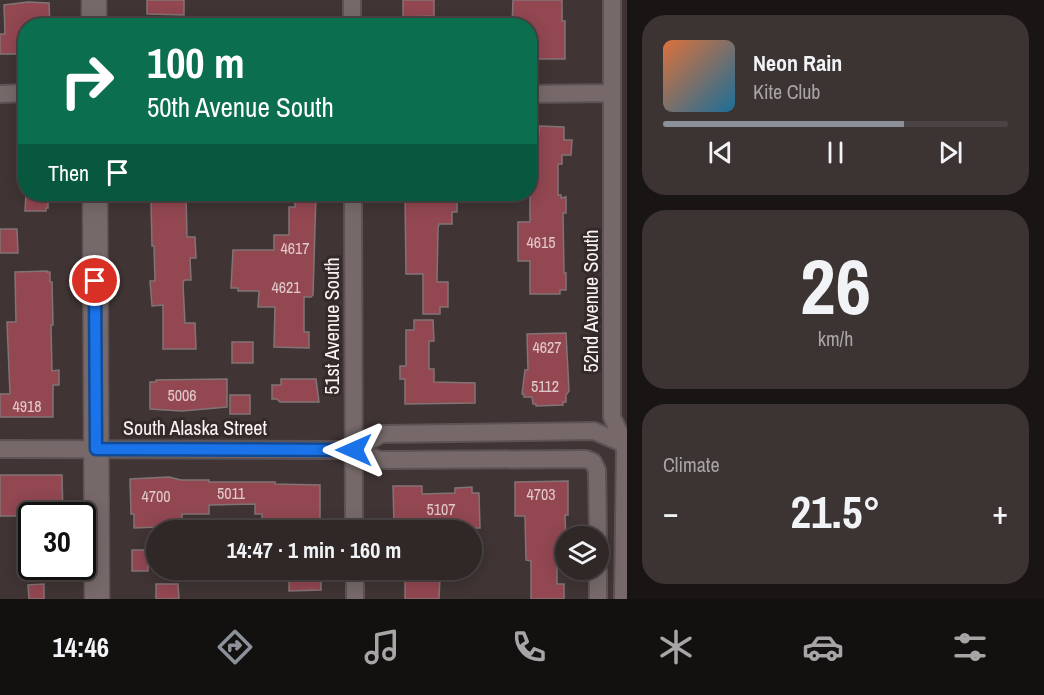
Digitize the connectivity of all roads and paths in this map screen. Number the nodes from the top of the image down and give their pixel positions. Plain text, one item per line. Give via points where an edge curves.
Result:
1 (94, 0) edge
2 (352, 0) edge
3 (612, 0) edge
4 (94, 18) edge
5 (352, 18) edge
6 (18, 93) edge
7 (611, 93) junction
8 (0, 94) edge
9 (537, 94) edge
10 (95, 201) edge
11 (353, 201) edge
12 (626, 445) edge
13 (0, 448) edge
14 (96, 449) junction
15 (354, 450) junction
16 (354, 520) edge
17 (598, 526) edge
18 (355, 580) edge
19 (598, 580) edge
20 (97, 599) edge
21 (355, 599) edge
22 (598, 599) edge
23 (623, 599) edge

1 - 4 street
2 - 5 street
3 - 7 street, 52nd Avenue South
6 - 8 street
7 - 9 street
7 - 12 street, 52nd Avenue South via 612,417
10 - 14 street
11 - 15 street, 51st Avenue South
12 - 15 street via 594,431 381,434
12 - 23 street, 52nd Avenue South
13 - 14 street, South Alaska Street
14 - 15 street, South Alaska Street
14 - 20 street
15 - 16 street, 51st Avenue South
15 - 17 street, South Alaska Street via 380,460 586,459 597,470
18 - 21 street
19 - 22 street

